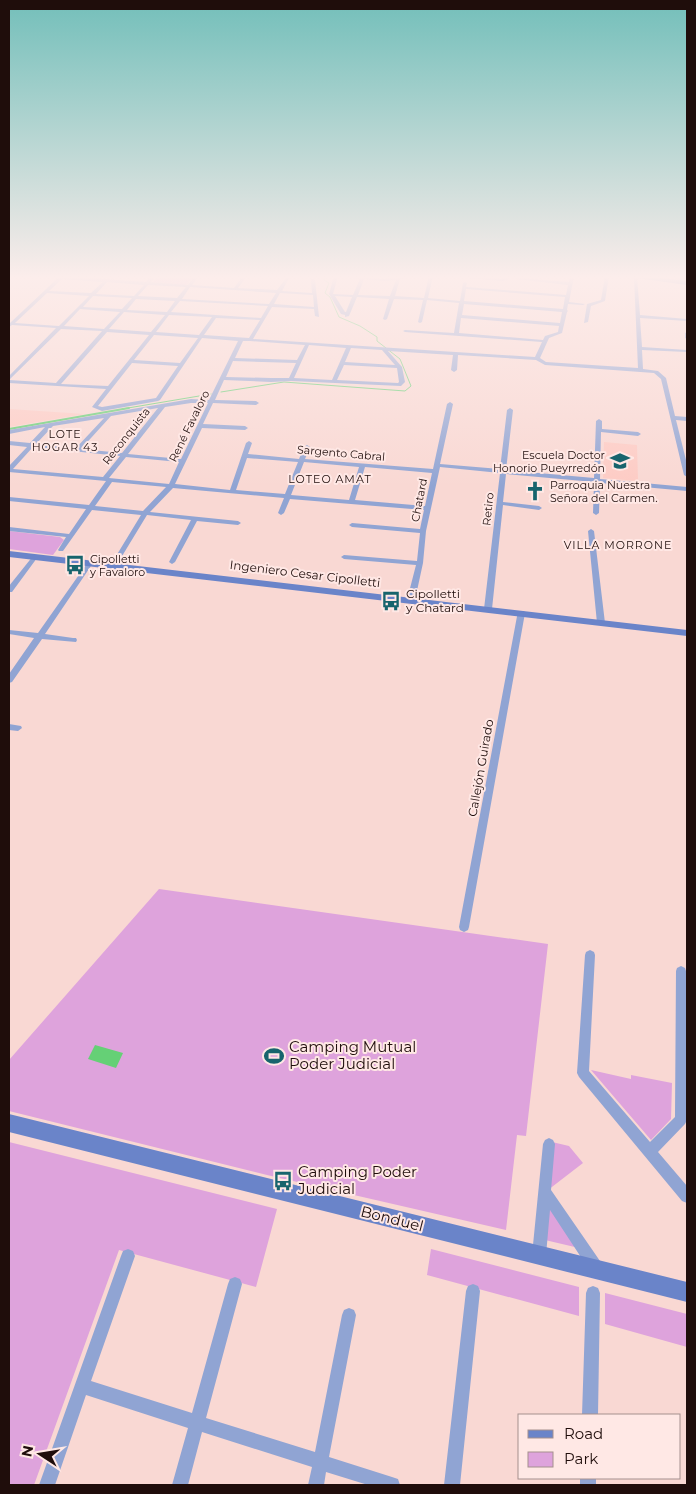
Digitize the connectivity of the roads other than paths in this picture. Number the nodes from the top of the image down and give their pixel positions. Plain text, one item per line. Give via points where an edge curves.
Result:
1 (41, 346) edge
2 (91, 346) edge
3 (142, 346) edge
4 (195, 346) edge
5 (238, 346) edge
6 (307, 346) edge
7 (345, 346) edge
8 (349, 346) junction
9 (471, 346) edge
10 (542, 346) edge
11 (639, 348) joint
12 (385, 349) junction
13 (687, 351) edge
14 (456, 353) junction
15 (470, 354) junction
16 (232, 359) junction
17 (538, 359) junction
18 (131, 361) junction
19 (298, 362) junction
20 (342, 363) junction
21 (182, 365) junction
22 (399, 367) junction
23 (454, 370) dead end
24 (641, 370) junction
25 (9, 378) edge
26 (223, 378) junction
27 (292, 378) junction
28 (9, 382) edge
29 (334, 382) junction
30 (57, 385) junction
31 (110, 388) junction
32 (213, 401) junction
33 (256, 403) dead end
34 (450, 404) dead end
35 (163, 406) junction
36 (510, 410) dead end
37 (109, 415) junction
38 (673, 418) junction
39 (687, 419) edge
40 (599, 421) dead end
41 (51, 425) junction
42 (200, 426) junction
43 (245, 428) dead end
44 (598, 430) junction
45 (9, 432) edge
46 (638, 434) dead end
47 (9, 443) edge
48 (249, 444) dead end
49 (32, 445) junction
50 (307, 447) dead end
51 (76, 450) junction
52 (124, 455) junction
53 (245, 456) junction
54 (302, 460) junction
55 (183, 461) junction
56 (363, 465) junction
57 (436, 468) junction
58 (9, 469) edge
59 (503, 471) junction
60 (687, 475) edge
61 (107, 480) junction
62 (597, 480) junction
63 (171, 486) junction
64 (687, 489) edge
65 (232, 492) junction
66 (287, 497) junction
67 (9, 498) edge
68 (351, 502) junction
69 (499, 503) junction
70 (92, 507) junction
71 (428, 508) junction
72 (539, 508) dead end
73 (145, 513) junction
74 (281, 513) dead end
75 (596, 514) dead end
76 (195, 519) junction
77 (238, 524) dead end
78 (352, 525) dead end
79 (9, 529) edge
80 (423, 531) junction
81 (591, 531) dead end
82 (72, 536) junction
83 (61, 550) dead end
84 (9, 554) edge
85 (35, 556) junction
86 (344, 557) dead end
87 (172, 562) dead end
88 (90, 563) junction
89 (420, 563) junction
90 (112, 566) junction
91 (9, 590) edge
92 (411, 600) junction
93 (488, 610) junction
94 (522, 613) junction
95 (601, 623) junction
96 (9, 632) edge
97 (687, 633) edge
98 (39, 636) junction
99 (73, 640) dead end
100 (9, 680) edge
101 (464, 926) dead end
102 (590, 955) dead end
103 (681, 970) dead end
104 (9, 1123) edge
105 (549, 1144) dead end
106 (649, 1152) junction
107 (545, 1192) junction
108 (687, 1196) edge
109 (539, 1255) junction
110 (128, 1256) dead end
111 (598, 1270) junction
112 (236, 1284) dead end
113 (473, 1291) dead end
114 (687, 1292) edge
115 (593, 1293) dead end
116 (349, 1315) dead end
117 (82, 1386) junction
118 (590, 1414) edge
119 (198, 1423) junction
120 (321, 1462) junction
121 (47, 1485) edge
122 (180, 1485) edge
123 (316, 1485) edge
124 (392, 1485) edge
125 (452, 1485) edge

1 - 25 street
2 - 30 street
3 - 18 street
4 - 21 street, Reconquista
5 - 16 street, René Favaloro
6 - 19 street
7 - 8 street
8 - 12 street
8 - 20 street
9 - 15 street
10 - 17 street
11 - 13 street
11 - 24 street
12 - 14 street
12 - 22 street
14 - 15 street
14 - 23 street
15 - 17 street
16 - 19 street
16 - 26 street, René Favaloro
17 - 24 street via 545,363
18 - 21 street
18 - 31 street
19 - 27 street
20 - 22 street
20 - 29 street
21 - 31 street, Reconquista via 158,399 102,409 95,407
22 - 29 street via 402,382 399,385
24 - 38 street via 656,372 663,378
26 - 27 street
26 - 32 street, René Favaloro
27 - 29 street
28 - 30 street
30 - 31 street
32 - 33 street
32 - 35 street via 191,400
32 - 42 street, René Favaloro
34 - 57 street, Chatard
35 - 37 street
35 - 52 street, Reconquista
36 - 59 street, Retiro
37 - 41 street
37 - 51 street
38 - 39 street
38 - 60 street
40 - 44 street
41 - 45 street
41 - 49 street
42 - 43 street
42 - 55 street, René Favaloro
44 - 46 street
44 - 62 street
47 - 49 street
48 - 53 street
49 - 51 street
49 - 58 street
50 - 54 street
51 - 52 street
52 - 55 street
52 - 61 street, Reconquista
53 - 54 street, Sargento Cabral
53 - 65 street
54 - 56 street, Sargento Cabral
54 - 66 street
55 - 63 street, René Favaloro
56 - 57 street, Sargento Cabral
56 - 68 street
57 - 59 street, Sargento Cabral
57 - 71 street, Chatard
58 - 61 street
59 - 62 street, Sargento Cabral
59 - 69 street, Retiro
61 - 63 street
61 - 70 street, Reconquista
62 - 64 street, Sargento Cabral
62 - 75 street
63 - 65 street
63 - 73 street, René Favaloro
65 - 66 street
66 - 68 street
66 - 74 street
67 - 70 street
68 - 71 street
69 - 72 street
69 - 93 street, Retiro
70 - 73 street
70 - 82 street, Reconquista
71 - 80 street, Chatard
73 - 76 street
73 - 90 street, René Favaloro
76 - 77 street
76 - 87 street
78 - 80 street
79 - 82 street
80 - 89 street, Chatard
81 - 95 street
82 - 83 street, Reconquista
84 - 85 street, Ingeniero Cesar Cipolletti
85 - 88 street, Ingeniero Cesar Cipolletti
85 - 91 street
86 - 89 street
88 - 90 street, Ingeniero Cesar Cipolletti
88 - 98 street
89 - 92 street, Chatard
90 - 92 street, Ingeniero Cesar Cipolletti
92 - 93 street, Ingeniero Cesar Cipolletti
93 - 94 street, Ingeniero Cesar Cipolletti
94 - 95 street, Ingeniero Cesar Cipolletti
94 - 101 street, Callejón Guirado
95 - 97 street, Ingeniero Cesar Cipolletti
96 - 98 street
98 - 99 street
98 - 100 street
102 - 106 street via 583,1073
103 - 106 street via 681,1120
104 - 109 street, Bonduel
105 - 107 street
106 - 108 street
107 - 109 street
107 - 111 street
109 - 111 street, Bonduel
110 - 117 street
111 - 114 street, Bonduel
112 - 119 street
113 - 125 street
115 - 118 street
116 - 120 street
117 - 119 street
117 - 121 street
119 - 120 street
119 - 122 street
120 - 123 street
120 - 124 street

